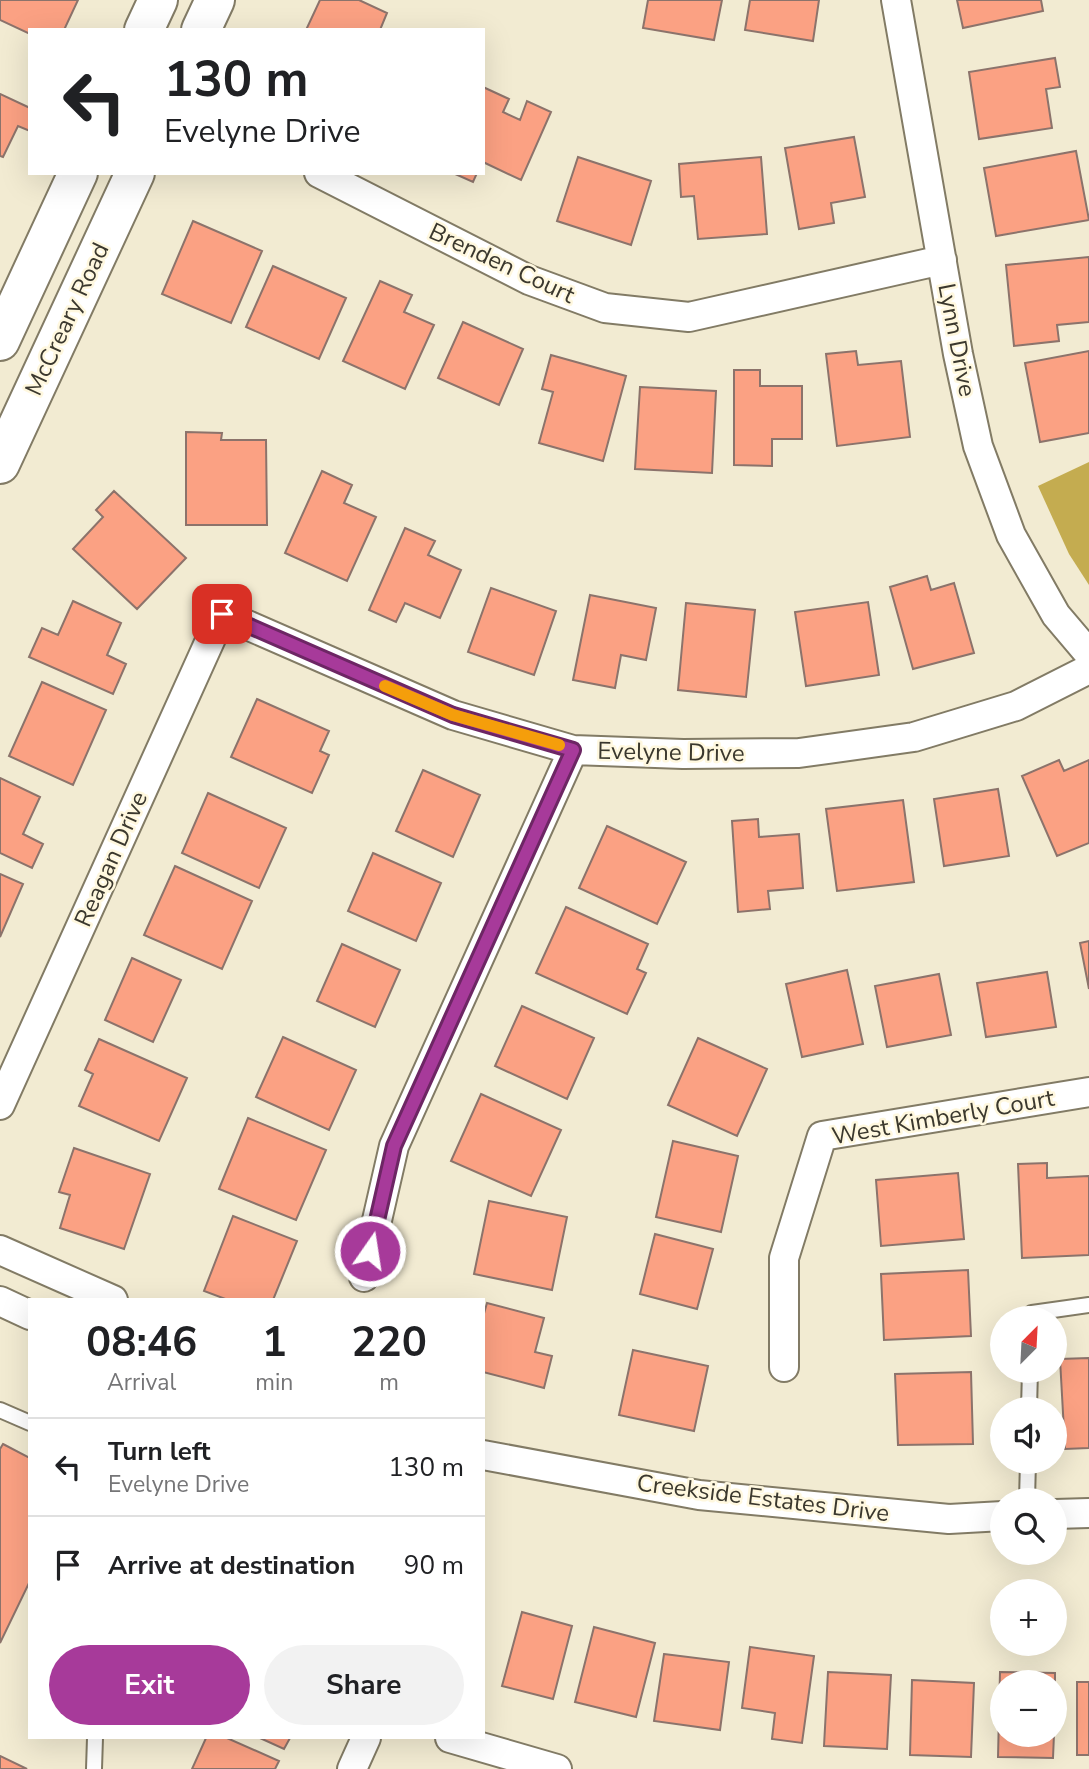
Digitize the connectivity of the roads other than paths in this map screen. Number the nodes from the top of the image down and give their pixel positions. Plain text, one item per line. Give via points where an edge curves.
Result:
1 (158, 0) edge
2 (215, 0) edge
3 (896, 0) edge
4 (145, 28) edge
5 (202, 28) edge
6 (77, 175) edge
7 (134, 175) edge
8 (322, 175) edge
9 (942, 260) junction
10 (0, 341) edge
11 (0, 464) edge
12 (222, 614) joint
13 (1089, 654) edge
14 (1089, 669) edge
15 (573, 750) junction
16 (1089, 1092) edge
17 (0, 1105) edge
18 (0, 1250) edge
19 (364, 1277) dead end
20 (108, 1298) edge
21 (0, 1301) edge
22 (1089, 1305) edge
23 (1068, 1308) edge
24 (28, 1314) edge
25 (785, 1367) dead end
26 (0, 1410) edge
27 (28, 1422) edge
28 (485, 1456) edge
29 (1089, 1513) edge
30 (1067, 1514) edge
31 (990, 1517) edge
32 (95, 1739) edge
33 (366, 1739) edge
34 (453, 1739) edge
35 (94, 1769) edge
36 (352, 1769) edge
37 (557, 1769) edge

1 - 4 main road
2 - 5 main road
3 - 9 street, Lynn Drive
6 - 10 main road
7 - 11 main road, McCreary Road
8 - 9 street, Brenden Court via 528,281 605,308 689,317
9 - 13 street, Lynn Drive via 978,446 1010,535 1056,615
12 - 15 street, Evelyne Drive via 453,715
12 - 17 street, Reagan Drive
14 - 15 street, Evelyne Drive via 1016,706 914,737 799,753
15 - 19 street via 394,1146
16 - 25 street, West Kimberly Court via 822,1136 784,1258
18 - 20 street
21 - 24 street
22 - 23 lane
26 - 27 lane
28 - 31 street, Creekside Estates Drive via 699,1495 949,1519
29 - 30 street
32 - 35 lane
33 - 36 street
34 - 37 street

